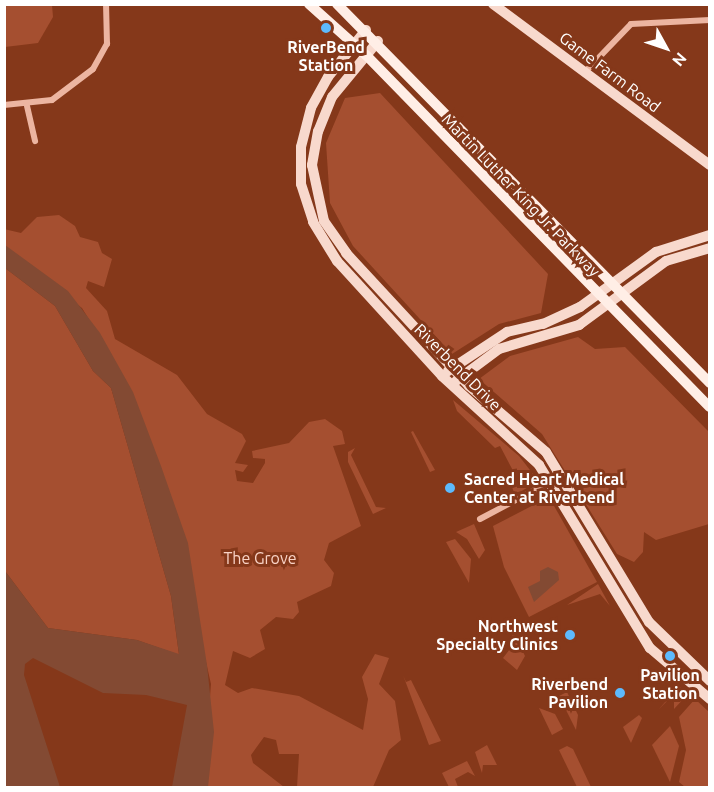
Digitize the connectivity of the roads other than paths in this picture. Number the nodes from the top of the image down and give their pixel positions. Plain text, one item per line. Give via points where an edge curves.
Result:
1 (106, 4) edge
2 (309, 4) edge
3 (337, 4) edge
4 (493, 4) edge
5 (710, 20) edge
6 (366, 30) junction
7 (378, 41) junction
8 (354, 43) junction
9 (366, 55) junction
10 (585, 72) junction
11 (4, 105) edge
12 (27, 106) junction
13 (34, 141) dead end
14 (710, 165) edge
15 (710, 235) edge
16 (710, 248) edge
17 (611, 279) junction
18 (623, 291) junction
19 (595, 294) junction
20 (606, 305) junction
21 (452, 367) junction
22 (442, 376) junction
23 (461, 377) junction
24 (710, 383) edge
25 (451, 385) junction
26 (710, 407) edge
27 (556, 479) junction
28 (480, 519) dead end
29 (710, 681) edge
30 (710, 699) edge

1 - 12 street via 106,44 93,69 52,100
2 - 8 main road, Martin Luther King Jr. Parkway
3 - 6 main road, Martin Luther King Jr. Parkway
4 - 10 street, Game Farm Road
5 - 10 street via 631,24
6 - 7 main road, Martin Luther King Jr. Parkway
6 - 8 street, Riverbend Drive
7 - 9 street, Riverbend Drive
7 - 17 main road, Martin Luther King Jr. Parkway
8 - 9 main road, Martin Luther King Jr. Parkway
8 - 22 street, Riverbend Drive via 311,108 301,147 301,184 313,222 337,261
9 - 19 main road, Martin Luther King Jr. Parkway
9 - 21 street, Riverbend Drive via 332,97 318,131 312,165 324,221 346,253
10 - 14 street, Game Farm Road
11 - 12 street
12 - 13 street
15 - 17 street via 656,252
16 - 18 street via 666,261
17 - 18 main road, Martin Luther King Jr. Parkway
17 - 19 street
18 - 20 street
18 - 24 main road, Martin Luther King Jr. Parkway
19 - 20 main road, Martin Luther King Jr. Parkway
19 - 21 street via 552,321 488,342
20 - 23 street via 559,334 499,349
20 - 26 main road, Martin Luther King Jr. Parkway
21 - 22 street
21 - 23 street, Riverbend Drive
22 - 25 street, Riverbend Drive
23 - 25 street
23 - 27 street, Riverbend Drive via 546,452
25 - 27 street, Riverbend Drive
27 - 28 street
27 - 29 street, Riverbend Drive via 649,622
27 - 30 street, Riverbend Drive via 650,648

